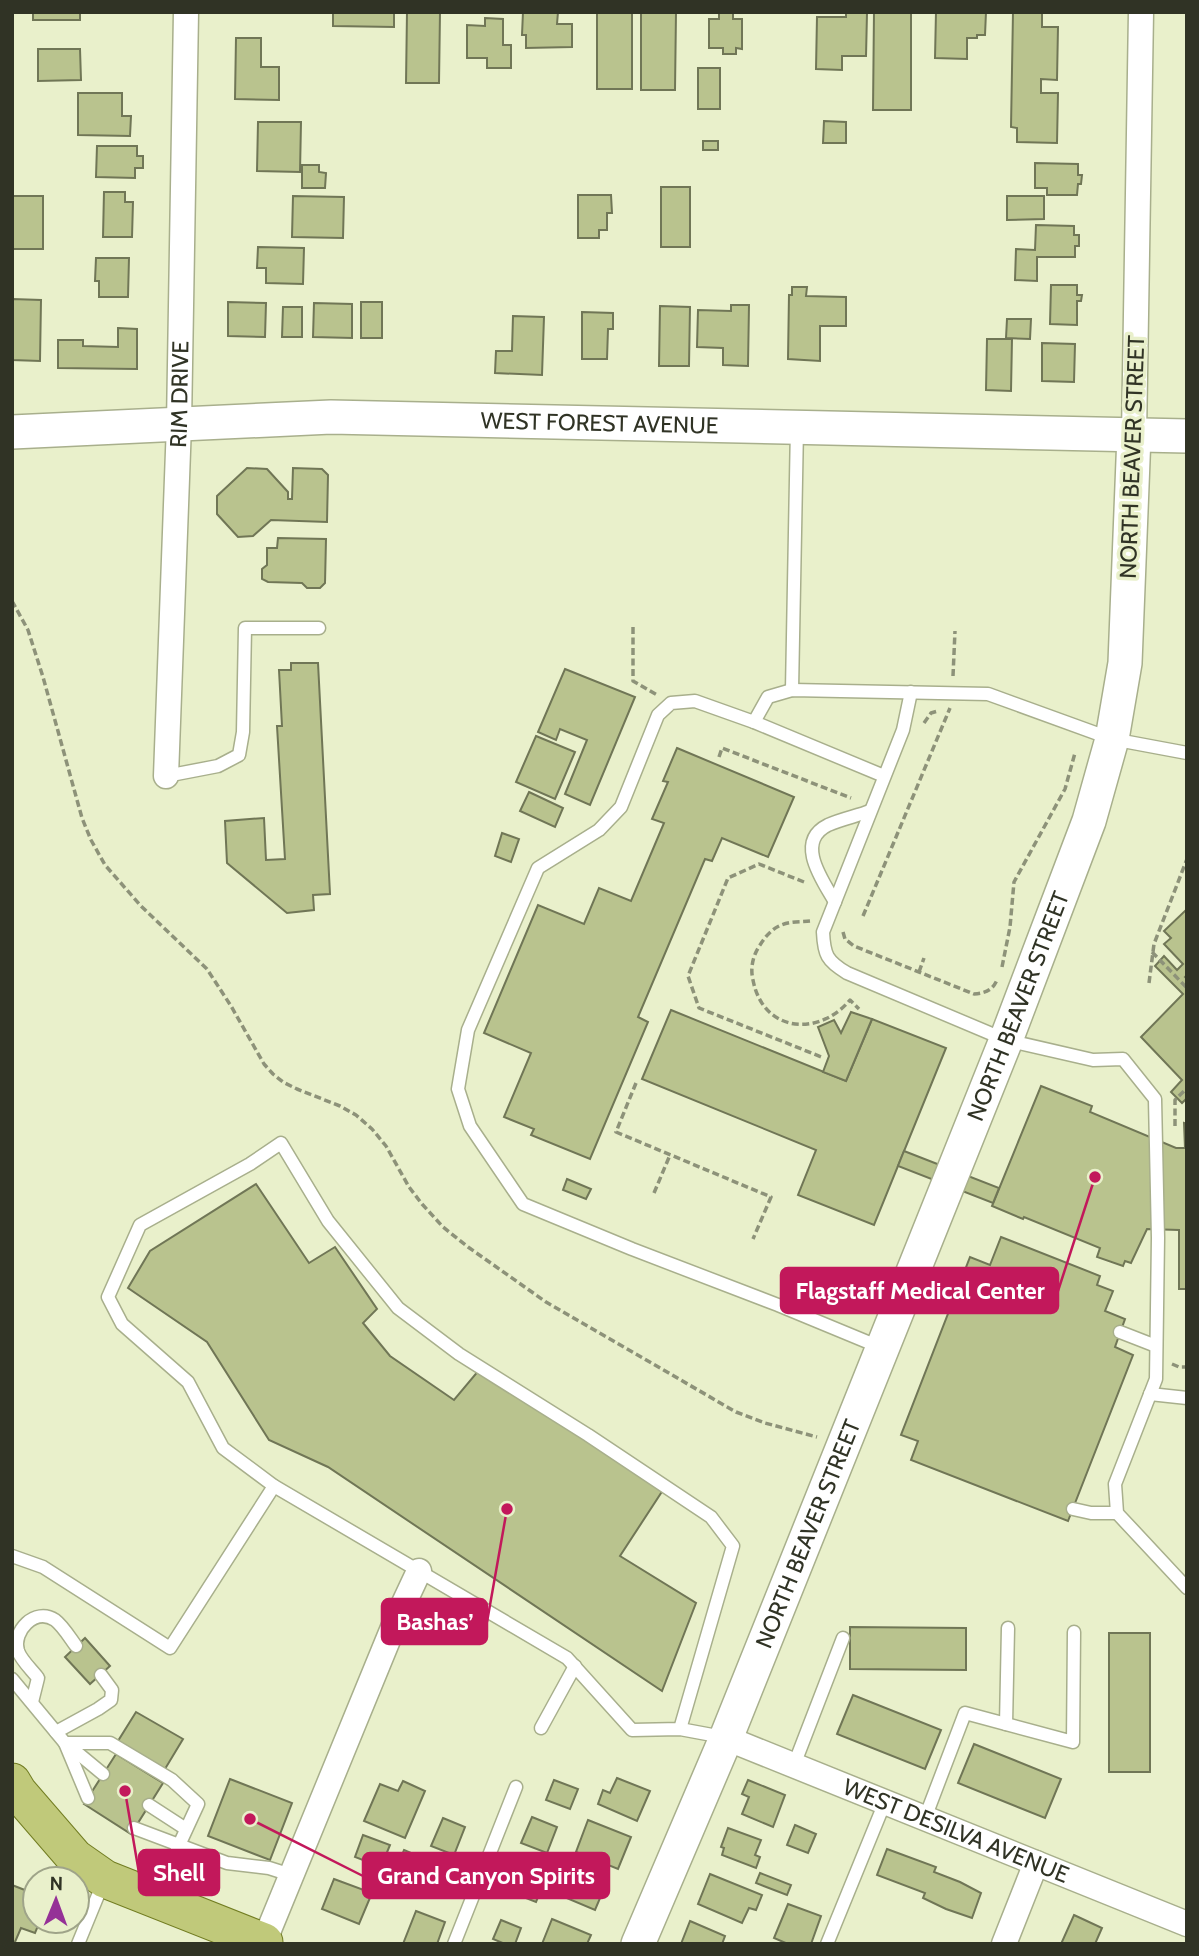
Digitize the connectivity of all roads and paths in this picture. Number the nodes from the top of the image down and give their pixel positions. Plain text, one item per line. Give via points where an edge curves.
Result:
1 (186, 12) edge
2 (1141, 12) edge
3 (179, 424) junction
4 (797, 427) junction
5 (12, 432) edge
6 (1134, 435) junction
7 (1187, 436) edge
8 (12, 601) edge
9 (633, 627) dead end
10 (319, 628) dead end
11 (955, 631) dead end
12 (792, 690) junction
13 (911, 692) junction
14 (952, 693) junction
15 (671, 703) junction
16 (950, 710) junction
17 (754, 722) junction
18 (920, 732) dead end
19 (1112, 738) junction
20 (1075, 753) dead end
21 (1187, 753) edge
22 (719, 757) dead end
23 (166, 776) joint
24 (884, 776) junction
25 (848, 804) dead end
26 (870, 811) junction
27 (1187, 859) edge
28 (807, 884) dead end
29 (835, 902) junction
30 (863, 916) dead end
31 (810, 921) dead end
32 (842, 929) dead end
33 (1152, 952) junction
34 (924, 958) dead end
35 (918, 973) junction
36 (1149, 983) dead end
37 (1187, 988) edge
38 (859, 1009) dead end
39 (1006, 1040) junction
40 (824, 1058) dead end
41 (636, 1083) dead end
42 (670, 1155) junction
43 (654, 1193) dead end
44 (753, 1239) dead end
45 (1121, 1332) dead end
46 (1156, 1346) junction
47 (883, 1348) junction
48 (1150, 1395) junction
49 (1187, 1398) edge
50 (815, 1436) dead end
51 (274, 1486) junction
52 (1073, 1509) dead end
53 (1117, 1513) junction
54 (12, 1556) edge
55 (419, 1571) junction
56 (1187, 1588) edge
57 (1008, 1628) dead end
58 (1074, 1632) dead end
59 (843, 1638) dead end
60 (76, 1646) dead end
61 (575, 1666) junction
62 (101, 1675) dead end
63 (12, 1679) edge
64 (32, 1702) junction
65 (1006, 1724) junction
66 (541, 1728) dead end
67 (680, 1729) junction
68 (56, 1732) junction
69 (726, 1738) junction
70 (65, 1743) junction
71 (794, 1765) junction
72 (103, 1774) dead end
73 (516, 1787) dead end
74 (14, 1789) edge
75 (88, 1798) dead end
76 (886, 1802) junction
77 (149, 1805) dead end
78 (925, 1818) junction
79 (134, 1828) dead end
80 (186, 1829) junction
81 (179, 1845) junction
82 (1036, 1863) junction
83 (291, 1875) junction
84 (105, 1879) junction
85 (155, 1898) junction
86 (1187, 1924) edge
87 (265, 1943) edge
88 (78, 1944) edge
89 (454, 1944) edge
90 (638, 1944) edge
91 (827, 1944) edge
92 (1004, 1944) edge

1 - 3 street, RIM DRIVE
2 - 6 street, NORTH BEAVER STREET
3 - 4 street, WEST FOREST AVENUE via 331,417
3 - 5 street, WEST FOREST AVENUE
3 - 23 street, RIM DRIVE
4 - 6 street, WEST FOREST AVENUE
4 - 12 lane
6 - 7 street, WEST FOREST AVENUE
6 - 19 street, NORTH BEAVER STREET via 1125,663
8 - 50 path via 28,630 91,840 132,896 207,969 273,1074 356,1115 386,1146 409,1187 443,1227 546,1302 736,1412
9 - 15 path via 633,681
10 - 23 lane via 245,628 240,755 218,766
11 - 14 path
12 - 13 lane
12 - 17 lane via 768,697
13 - 14 lane
13 - 24 lane via 903,730
14 - 16 path
14 - 19 lane via 988,694
15 - 17 lane via 695,701
15 - 47 lane via 658,715 621,807 599,830 538,868 468,1030 458,1089 470,1126 523,1204
16 - 18 path via 931,713
16 - 30 path
17 - 24 lane
19 - 21 lane
19 - 39 street, NORTH BEAVER STREET via 1089,821
20 - 35 path via 1065,789 1014,882 1006,954 995,986 974,994
22 - 25 path via 722,748 852,798
24 - 26 lane
26 - 29 lane
26 - 29 lane via 827,825 811,847 813,863
27 - 33 path
28 - 40 path via 758,864 728,878 688,976 699,1008
29 - 39 lane via 823,932 824,951 833,965
31 - 38 path via 777,926 757,948 751,973 759,1001 776,1018 799,1026 826,1019 850,1000
32 - 35 path via 853,946
33 - 36 path
33 - 37 path
34 - 35 path
39 - 46 lane via 1093,1060 1123,1059 1155,1099
39 - 47 street, NORTH BEAVER STREET
41 - 42 path via 615,1132
42 - 43 path
42 - 44 path via 771,1197
45 - 46 lane
46 - 48 lane via 1156,1379
47 - 69 street, NORTH BEAVER STREET
48 - 49 lane
48 - 53 lane via 1115,1484
51 - 54 lane via 170,1648 43,1567
51 - 55 lane
51 - 67 lane via 223,1448 188,1382 122,1324 108,1297 141,1225 281,1143 328,1221 398,1308 459,1354 711,1517 733,1546
52 - 53 lane
53 - 56 lane
55 - 61 lane
55 - 83 street
57 - 65 lane
58 - 65 lane via 1073,1742
59 - 71 lane
60 - 64 lane via 55,1620 32,1619 22,1626 18,1653 38,1678
61 - 66 lane
61 - 67 lane via 632,1730
62 - 68 lane via 112,1690 111,1700
63 - 64 lane
64 - 68 lane
65 - 78 lane via 965,1713
67 - 69 lane
68 - 70 lane
69 - 71 street, WEST DESILVA AVENUE
69 - 90 street, NORTH BEAVER STREET
70 - 72 lane
70 - 75 lane
70 - 80 lane via 110,1743 172,1780 198,1804
71 - 76 street, WEST DESILVA AVENUE
73 - 89 lane
74 - 84 main road via 75,1858
76 - 78 street, WEST DESILVA AVENUE
76 - 91 lane
77 - 80 lane
78 - 82 street, WEST DESILVA AVENUE
79 - 81 lane
80 - 81 lane
81 - 83 lane via 227,1863
81 - 85 lane
82 - 86 street, WEST DESILVA AVENUE
82 - 92 street
83 - 87 street
84 - 85 main road
84 - 88 lane
85 - 87 main road

